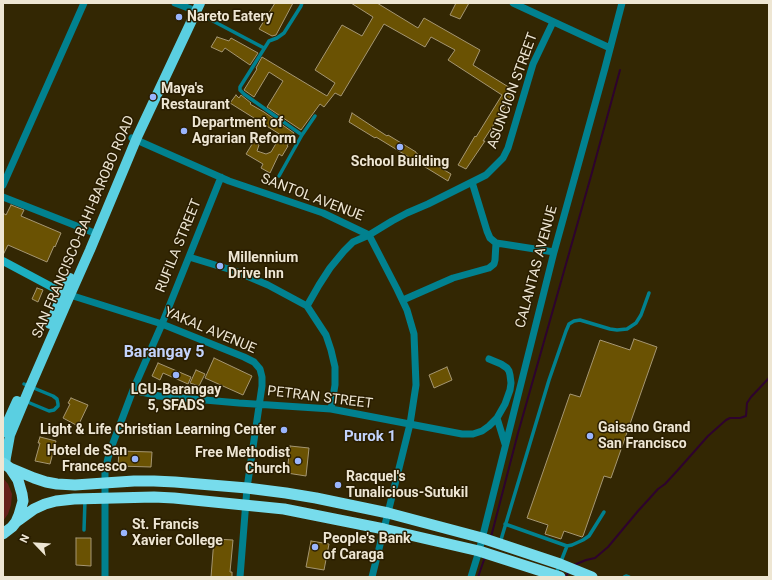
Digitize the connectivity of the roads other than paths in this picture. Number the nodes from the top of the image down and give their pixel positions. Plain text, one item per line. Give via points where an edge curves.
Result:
1 (84, 3) edge
2 (175, 3) edge
3 (302, 3) edge
4 (514, 3) edge
5 (622, 3) edge
6 (195, 7) edge
7 (553, 22) junction
8 (264, 48) junction
9 (610, 48) junction
10 (315, 116) dead end
11 (302, 135) junction
12 (134, 139) junction
13 (279, 176) dead end
14 (222, 177) junction
15 (472, 182) junction
16 (3, 185) edge
17 (3, 197) edge
18 (95, 233) junction
19 (369, 235) junction
20 (496, 242) junction
21 (554, 252) junction
22 (189, 257) junction
23 (3, 261) edge
24 (649, 293) dead end
25 (66, 294) junction
26 (403, 300) junction
27 (308, 306) junction
28 (162, 324) junction
29 (489, 359) dead end
30 (27, 385) junction
31 (133, 390) junction
32 (24, 401) junction
33 (259, 404) junction
34 (331, 410) junction
35 (497, 418) junction
36 (410, 424) junction
37 (3, 432) edge
38 (505, 445) junction
39 (6, 466) edge
40 (105, 483) junction
41 (248, 488) junction
42 (105, 498) junction
43 (85, 499) junction
44 (246, 505) junction
45 (604, 512) dead end
46 (388, 513) junction
47 (16, 522) junction
48 (505, 524) junction
49 (439, 527) junction
50 (384, 529) junction
51 (84, 530) dead end
52 (3, 534) edge
53 (482, 538) junction
54 (436, 542) junction
55 (499, 544) junction
56 (568, 546) junction
57 (479, 552) junction
58 (561, 565) junction
59 (558, 576) edge
60 (105, 577) edge
61 (240, 577) edge
62 (372, 577) edge
63 (471, 577) edge
64 (592, 577) edge
65 (624, 577) edge
66 (629, 577) edge

1 - 16 street
2 - 6 street
3 - 8 lane via 284,33 269,41
4 - 7 street
5 - 9 street, CALANTAS AVENUE
6 - 8 lane
6 - 12 main road, SAN FRANCISCO-BAHI-BAROBO ROAD
7 - 9 street
7 - 15 street, ASUNCION STREET via 533,64 503,158 486,175
8 - 11 lane via 240,90
9 - 21 street, CALANTAS AVENUE
10 - 11 lane
11 - 13 lane
12 - 14 street, SANTOL AVENUE
12 - 18 main road, SAN FRANCISCO-BAHI-BAROBO ROAD
14 - 19 street, SANTOL AVENUE via 323,213
14 - 22 street, RUFILA STREET
15 - 19 street, ASUNCION STREET
15 - 20 street via 487,231 490,238
17 - 18 street
18 - 25 main road, SAN FRANCISCO-BAHI-BAROBO ROAD
19 - 26 street, SANTOL AVENUE
19 - 27 street, ASUNCION STREET via 353,242 344,251 330,268
20 - 21 street
20 - 26 street via 494,264 489,268 452,278
21 - 38 street, CALANTAS AVENUE
22 - 27 street via 235,271
22 - 28 street, RUFILA STREET
23 - 25 main road
24 - 48 lane via 641,315 636,323 627,329 610,329 580,320 569,324
25 - 28 street, YAKAL AVENUE
25 - 30 main road, SAN FRANCISCO-BAHI-BAROBO ROAD
26 - 36 street, SANTOL AVENUE via 414,334 416,385
27 - 34 street via 326,334 335,367 336,385
28 - 31 street, RUFILA STREET
28 - 33 street, YAKAL AVENUE via 254,362 262,377
29 - 35 street via 507,368 510,375 511,383 507,398
30 - 32 main road, SAN FRANCISCO-BAHI-BAROBO ROAD
30 - 32 lane via 55,397 58,406 49,411
30 - 37 main road, SAN FRANCISCO-BAHI-BAROBO ROAD
31 - 33 street, PETRAN STREET via 159,396
31 - 40 street, RUFILA STREET via 108,458
32 - 39 main road, SAN FRANCISCO-BAHI-BAROBO ROAD via 10,435
33 - 34 street, PETRAN STREET
33 - 41 street, YAKAL AVENUE
34 - 36 street, PETRAN STREET
35 - 36 street, PETRAN STREET via 490,426 473,434
35 - 38 street
36 - 46 street, SANTOL AVENUE
38 - 53 street, CALANTAS AVENUE
39 - 40 highway via 52,483
39 - 47 highway via 18,480 22,494 22,508
40 - 41 highway via 154,481
40 - 42 street, RUFILA STREET
41 - 44 street, YAKAL AVENUE
41 - 46 highway
42 - 43 highway
42 - 44 highway via 154,497
42 - 60 street, RUFILA STREET
43 - 47 highway via 45,504
43 - 51 lane
44 - 50 highway via 284,509
44 - 61 street, YAKAL AVENUE
45 - 56 lane via 589,536 577,544
46 - 49 highway
46 - 50 street, SANTOL AVENUE
47 - 52 highway
48 - 55 lane
48 - 56 lane
49 - 53 highway
49 - 54 highway
50 - 54 highway
50 - 62 street, SANTOL AVENUE
53 - 55 highway
53 - 57 street, CALANTAS AVENUE
54 - 57 highway
55 - 58 highway
56 - 58 lane
57 - 59 highway
57 - 63 street, CALANTAS AVENUE
58 - 59 lane
58 - 64 highway
65 - 66 lane

